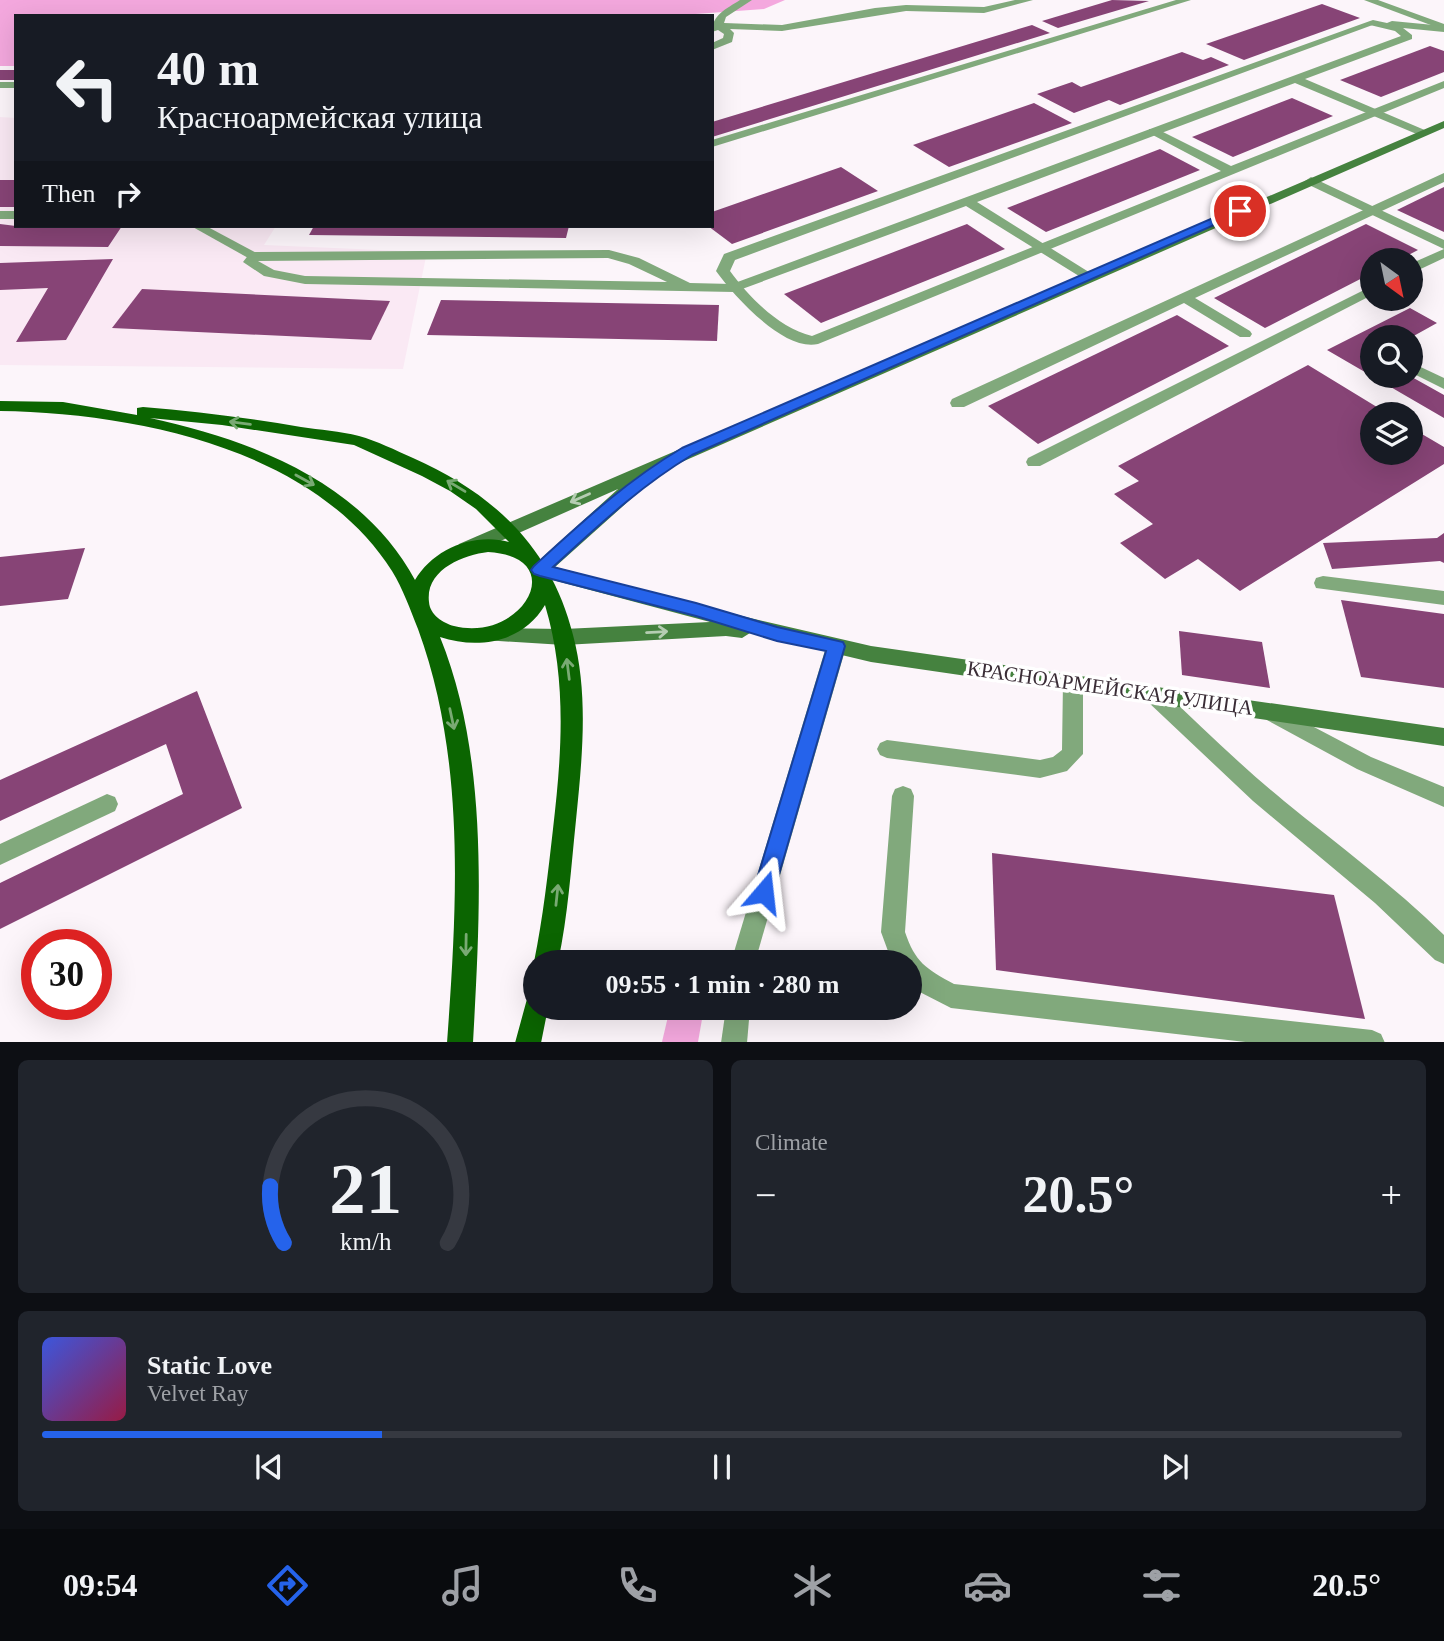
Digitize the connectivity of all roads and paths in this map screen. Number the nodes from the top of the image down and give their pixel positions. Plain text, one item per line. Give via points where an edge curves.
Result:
1 (747, 0) edge
2 (1028, 0) edge
3 (1186, 0) edge
4 (1369, 0) edge
5 (1373, 23) junction
6 (714, 27) edge
7 (1444, 28) edge
8 (714, 46) edge
9 (1295, 79) junction
10 (1444, 84) edge
11 (1374, 112) junction
12 (1444, 124) edge
13 (1153, 131) junction
14 (1423, 133) junction
15 (714, 143) edge
16 (1231, 171) junction
17 (1444, 177) edge
18 (1311, 181) junction
19 (967, 201) junction
20 (1372, 210) junction
21 (201, 228) edge
22 (1444, 245) edge
23 (1042, 248) junction
24 (1444, 253) edge
25 (255, 256) junction
26 (1423, 264) edge
27 (1087, 277) junction
28 (687, 287) junction
29 (734, 288) junction
30 (1360, 296) edge
31 (1184, 297) junction
32 (1245, 334) dead end
33 (1423, 373) edge
34 (1444, 384) edge
35 (958, 403) dead end
36 (0, 405) edge
37 (53, 406) junction
38 (687, 452) junction
39 (1034, 462) dead end
40 (508, 529) junction
41 (463, 550) junction
42 (540, 570) junction
43 (1323, 583) dead end
44 (1444, 598) edge
45 (423, 612) junction
46 (777, 634) junction
47 (491, 635) junction
48 (564, 637) junction
49 (836, 646) junction
50 (1073, 681) junction
51 (1154, 695) junction
52 (1271, 712) junction
53 (1444, 737) edge
54 (887, 749) dead end
55 (903, 796) dead end
56 (1444, 797) edge
57 (107, 804) dead end
58 (0, 855) edge
59 (549, 950) edge
60 (747, 950) edge
61 (899, 950) edge
62 (1444, 952) edge
63 (922, 980) edge
64 (533, 1020) edge
65 (737, 1020) edge
66 (460, 1042) edge
67 (528, 1042) edge
68 (734, 1042) edge
69 (1372, 1042) edge

1 - 6 street via 722,15
2 - 6 street via 984,10 875,11 782,28
3 - 15 street
4 - 7 street
5 - 7 street
5 - 9 street via 1398,29 1408,37
5 - 29 street via 729,257 723,271
6 - 8 street via 729,33 728,40
9 - 11 street
9 - 13 street
10 - 11 street
11 - 14 street
11 - 16 street
12 - 14 main road
13 - 16 street
13 - 19 street
14 - 18 main road
16 - 23 street
17 - 20 street
18 - 20 street
18 - 27 main road
19 - 23 street
19 - 29 street
20 - 22 street
20 - 31 street
21 - 25 street
23 - 27 street
23 - 29 street via 813,341 790,334
24 - 26 street
25 - 28 street via 609,254
25 - 28 street via 250,262 258,269 306,280
27 - 38 main road
28 - 29 street
30 - 39 street
31 - 32 street
31 - 35 street
33 - 34 street
36 - 37 main road
40 -> 37 main road via 476,498 435,473 354,440 168,414
37 -> 45 main road via 126,416 209,438 277,465 327,493 367,528 400,570
38 -> 40 main road
38 - 42 main road via 616,500
40 - 41 main road
40 - 42 main road
41 - 42 main road via 495,545 521,552
41 - 45 main road via 437,563 425,577 419,595
42 - 46 main road, КРАСНОАРМЕЙСКАЯ УЛИЦА
42 - 47 main road via 542,590 535,608 514,626
42 - 48 main road
43 - 44 street
45 - 47 main road via 437,628 461,636
45 -> 66 main road via 441,665 456,735 468,844
48 -> 46 main road, КРАСНОАРМЕЙСКАЯ УЛИЦА via 726,629
46 - 49 main road, КРАСНОАРМЕЙСКАЯ УЛИЦА
47 - 48 main road, КРАСНОАРМЕЙСКАЯ УЛИЦА
59 -> 48 main road via 569,781 572,696
49 - 50 main road, КРАСНОАРМЕЙСКАЯ УЛИЦА
49 - 60 street
50 - 51 main road, КРАСНОАРМЕЙСКАЯ УЛИЦА
50 - 54 street via 1072,754 1059,765 1040,769
51 - 52 main road, КРАСНОАРМЕЙСКАЯ УЛИЦА
51 - 62 street via 1275,807 1411,917
52 - 53 main road, КРАСНОАРМЕЙСКАЯ УЛИЦА
52 - 56 street via 1364,763
55 - 61 street via 893,932
57 - 58 street
63 - 69 street via 951,996
64 - 67 main road
65 - 68 street

